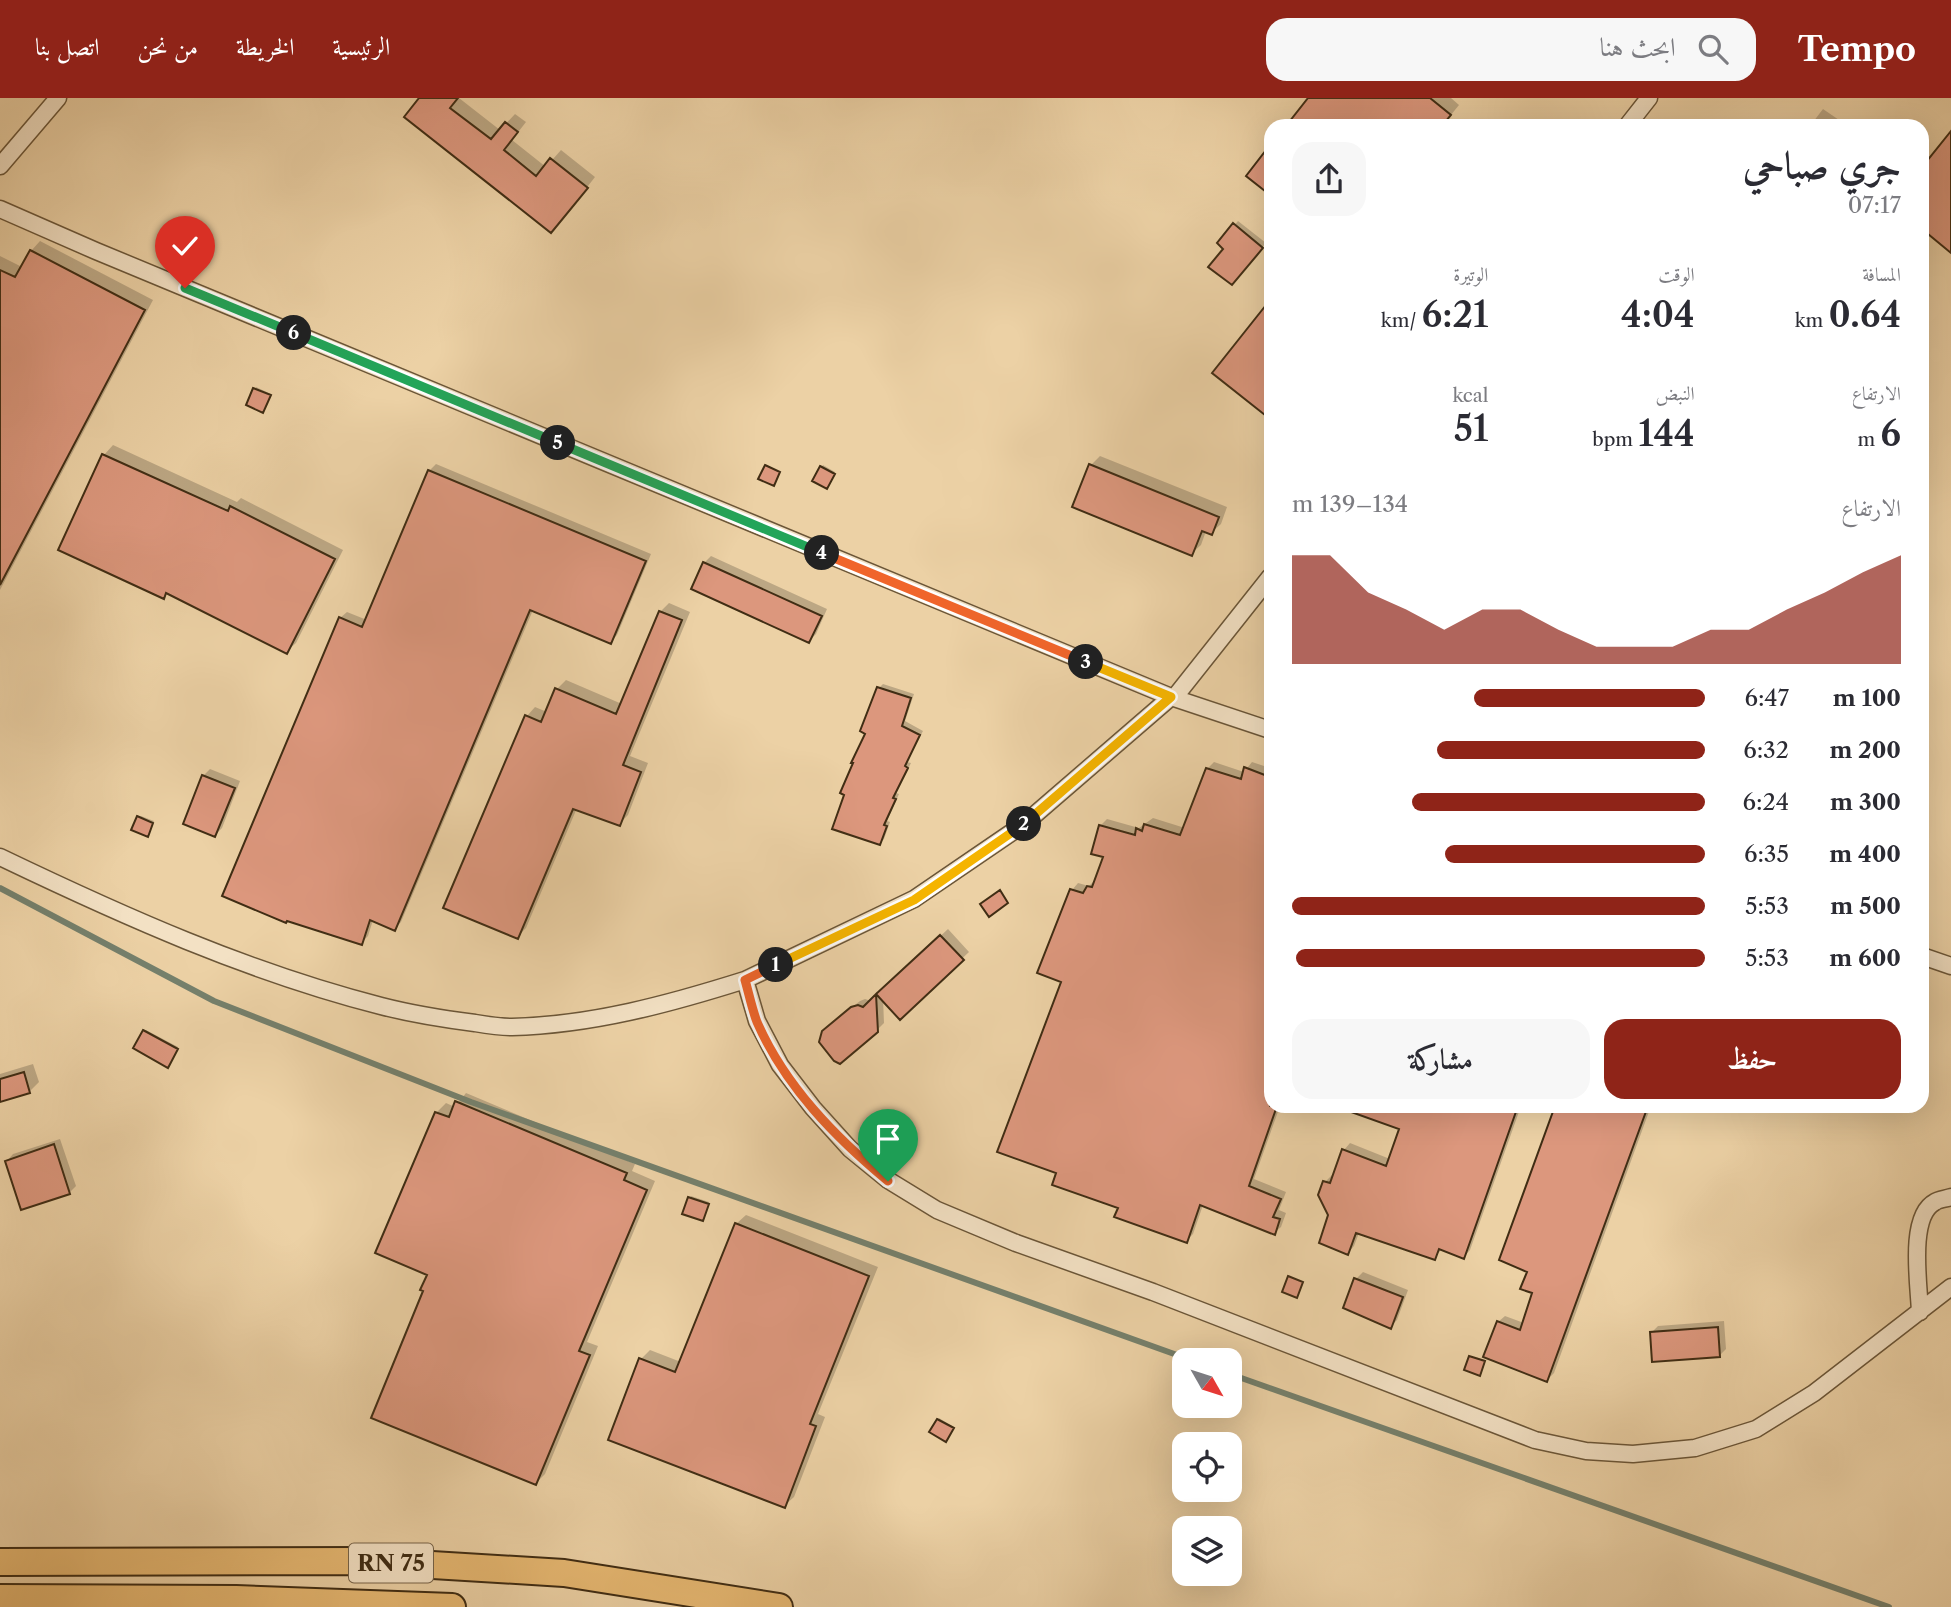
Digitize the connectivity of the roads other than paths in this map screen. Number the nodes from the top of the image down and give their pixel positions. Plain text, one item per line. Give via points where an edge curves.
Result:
1 (58, 98) edge
2 (1649, 98) edge
3 (1632, 119) edge
4 (0, 166) edge
5 (0, 209) edge
6 (1264, 584) edge
7 (1172, 698) junction
8 (1264, 728) edge
9 (0, 857) edge
10 (1929, 958) edge
11 (1951, 966) edge
12 (745, 980) junction
13 (1951, 1197) edge
14 (1951, 1287) edge
15 (1920, 1312) junction
16 (0, 1562) edge
17 (0, 1598) edge
18 (452, 1607) edge
19 (779, 1607) edge

1 - 4 street
2 - 3 street
5 - 7 street
6 - 7 street
7 - 8 street
7 - 12 street via 1024,824 914,900
9 - 12 street via 204,949 335,994 424,1017 510,1027 601,1020
10 - 11 street
12 - 15 street via 757,1021 774,1054 813,1108 859,1157 927,1204 1016,1243 1535,1440 1586,1451 1633,1454 1695,1448 1756,1429 1814,1393
13 - 15 street via 1933,1202 1919,1220
14 - 15 street
16 - 19 highway, RN 75 via 367,1561 564,1573
17 - 18 highway, RN 75 via 236,1599

